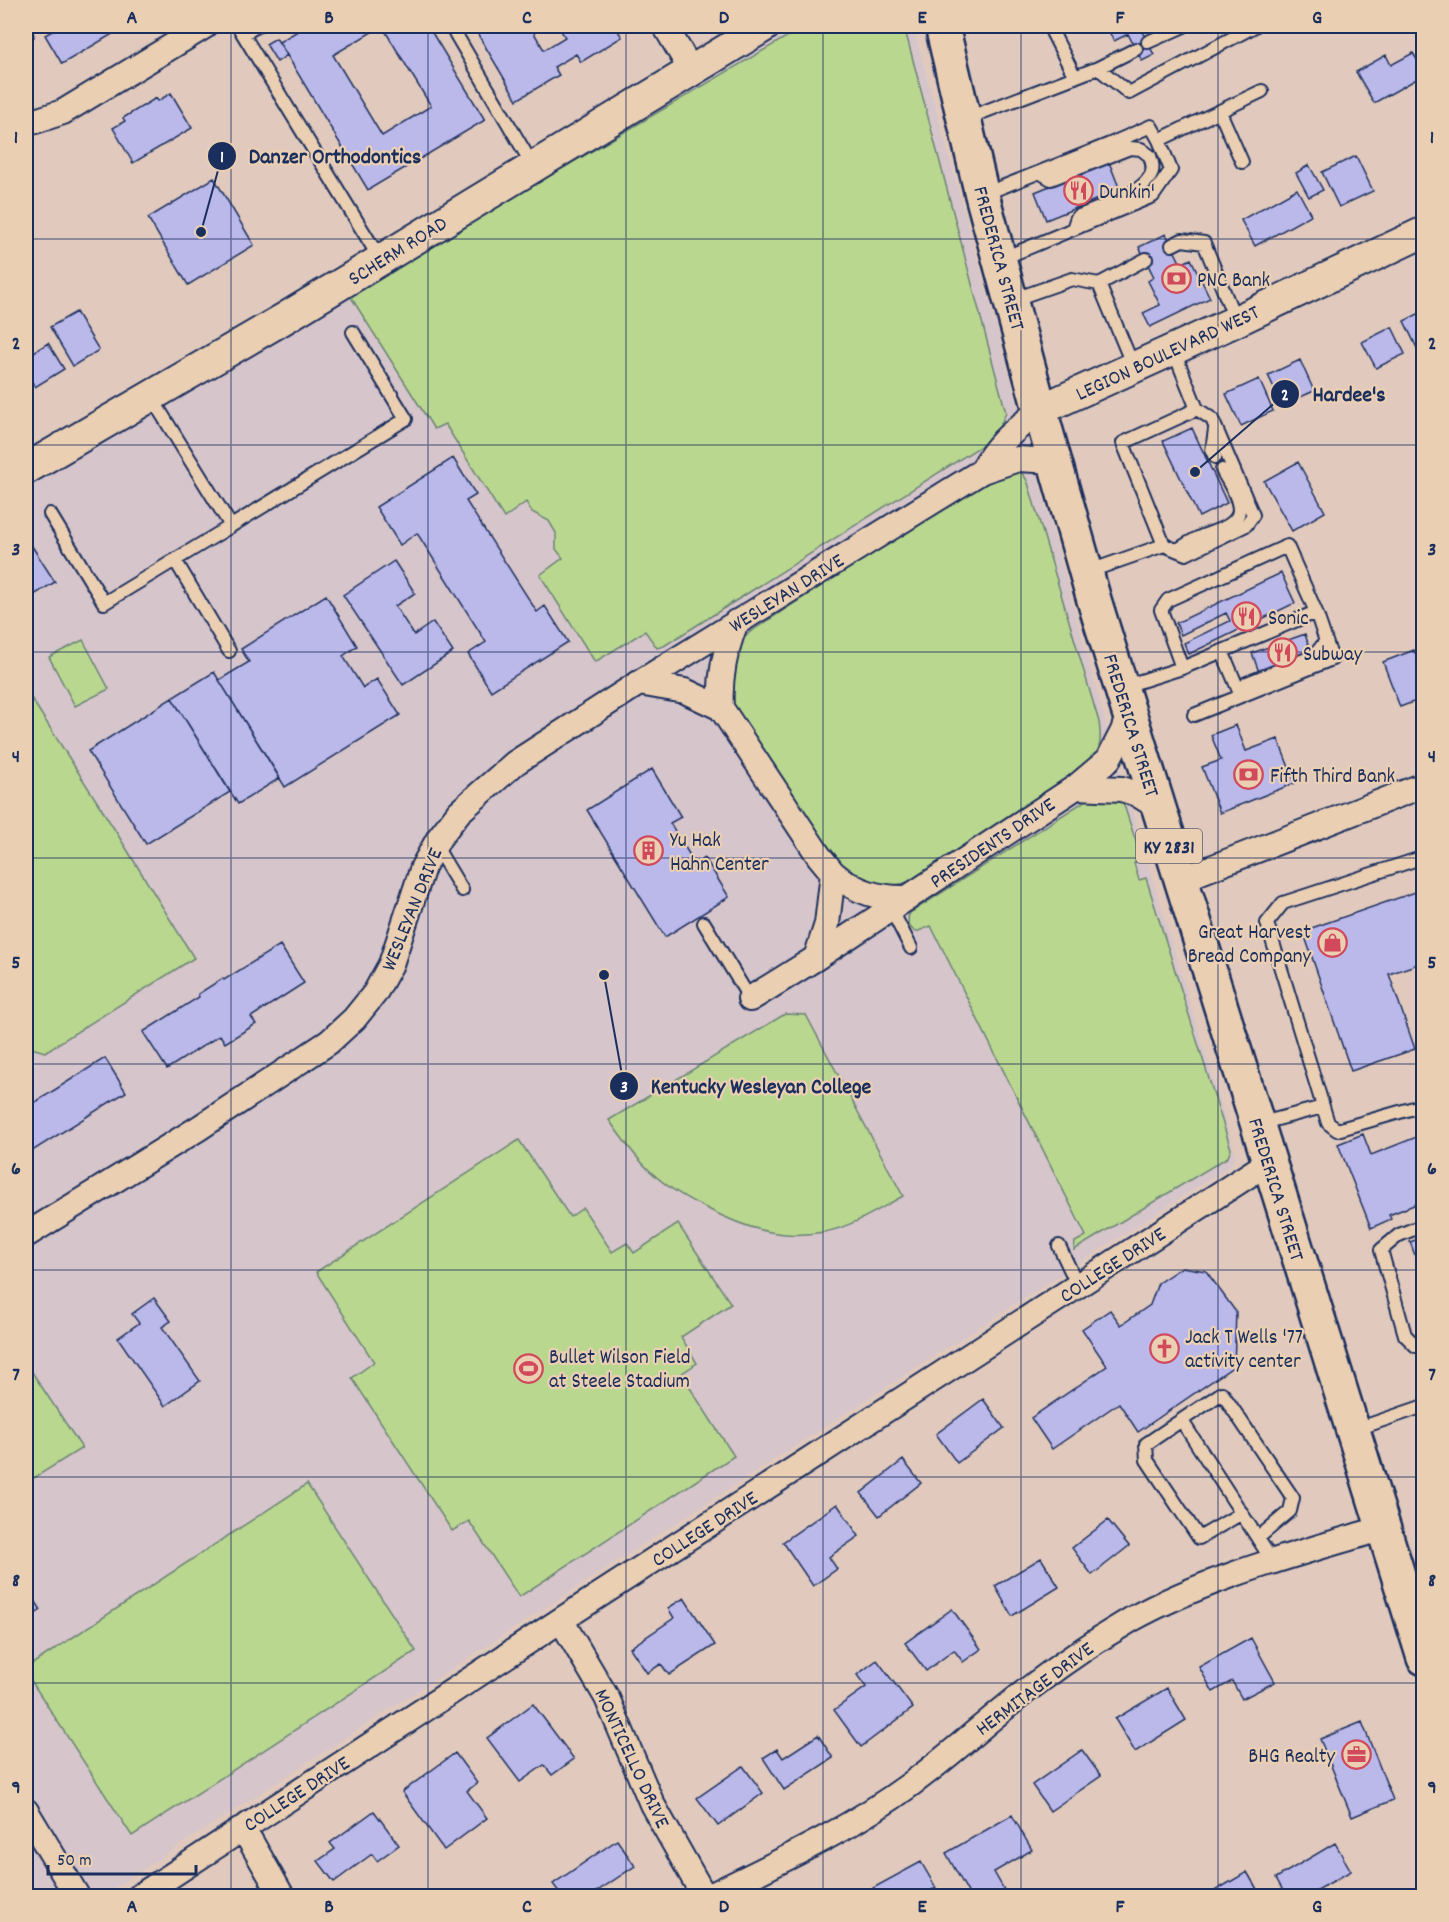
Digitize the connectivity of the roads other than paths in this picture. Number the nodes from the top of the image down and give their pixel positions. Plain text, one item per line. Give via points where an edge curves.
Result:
1 (205, 26) edge
2 (257, 26) edge
3 (451, 26) edge
4 (665, 26) edge
5 (765, 26) edge
6 (942, 26) edge
7 (1049, 26) edge
8 (1184, 26) edge
9 (1255, 26) edge
10 (241, 30) edge
11 (1148, 42) dead end
12 (1136, 49) dead end
13 (1098, 68) junction
14 (691, 70) junction
15 (1075, 77) junction
16 (1262, 91) dead end
17 (1220, 112) junction
18 (964, 120) junction
19 (26, 124) edge
20 (1159, 140) junction
21 (1242, 162) dead end
22 (533, 166) junction
23 (1041, 173) junction
24 (982, 195) junction
25 (1073, 229) junction
26 (1424, 232) edge
27 (1172, 245) dead end
28 (1146, 259) dead end
29 (380, 260) junction
30 (1000, 260) junction
31 (1100, 284) junction
32 (1011, 300) junction
33 (1236, 321) junction
34 (353, 332) dead end
35 (1173, 349) junction
36 (1134, 367) junction
37 (158, 408) dead end
38 (1197, 409) junction
39 (1040, 410) junction
40 (1215, 427) junction
41 (1215, 456) dead end
42 (1054, 461) junction
43 (26, 469) edge
44 (1222, 470) dead end
45 (982, 471) junction
46 (50, 514) dead end
47 (231, 526) junction
48 (1164, 545) junction
49 (1177, 550) junction
50 (175, 560) junction
51 (1086, 573) junction
52 (1316, 612) junction
53 (736, 622) junction
54 (229, 651) dead end
55 (1222, 651) junction
56 (1182, 668) junction
57 (639, 683) junction
58 (1244, 695) junction
59 (1124, 700) junction
60 (721, 708) junction
61 (1194, 715) dead end
62 (1424, 785) edge
63 (1076, 787) junction
64 (1158, 807) junction
65 (435, 845) junction
66 (1424, 857) edge
67 (833, 873) junction
68 (1180, 879) junction
69 (462, 890) dead end
70 (900, 904) junction
71 (704, 923) dead end
72 (911, 948) dead end
73 (816, 958) junction
74 (750, 999) joint
75 (1424, 1106) edge
76 (1323, 1107) junction
77 (1257, 1125) junction
78 (1269, 1162) junction
79 (1424, 1225) edge
80 (26, 1235) edge
81 (1059, 1245) dead end
82 (1078, 1286) junction
83 (1424, 1343) edge
84 (1424, 1406) edge
85 (1182, 1420) junction
86 (1352, 1430) junction
87 (1242, 1513) junction
88 (1383, 1528) junction
89 (1258, 1538) junction
90 (1273, 1562) junction
91 (561, 1620) junction
92 (1422, 1646) edge
93 (26, 1811) edge
94 (243, 1828) junction
95 (77, 1896) edge
96 (141, 1896) edge
97 (282, 1896) edge
98 (704, 1896) edge
99 (710, 1896) edge

1 - 19 street via 63,112
2 - 10 lane
3 - 22 lane
4 - 14 street
5 - 14 street, SCHERM ROAD via 737,37
6 - 18 main road, FREDERICA STREET / KY 2831
7 - 15 lane
8 - 11 lane
9 - 13 lane via 1129,93
10 - 29 lane
12 - 13 lane
13 - 15 lane
14 - 22 street, SCHERM ROAD
15 - 18 lane
16 - 17 lane
17 - 20 lane
17 - 21 lane
18 - 24 main road, FREDERICA STREET / KY 2831
20 - 23 lane via 1151,126
20 - 25 lane via 1171,170 1153,196
22 - 29 street, SCHERM ROAD
23 - 24 lane
23 - 25 lane via 1051,179 1130,148 1141,149 1150,156 1150,176 1137,190 1077,217
24 - 30 main road, FREDERICA STREET / KY 2831
25 - 30 lane
26 - 33 street, LEGION BOULEVARD WEST
27 - 33 lane via 1182,240 1204,243
28 - 31 lane
29 - 43 street, SCHERM ROAD
30 - 32 main road, FREDERICA STREET / KY 2831
31 - 32 lane via 1072,279
31 - 36 lane
32 - 39 main road, FREDERICA STREET / KY 2831
33 - 35 street, LEGION BOULEVARD WEST
34 - 47 lane via 406,419
35 - 36 street, LEGION BOULEVARD WEST
35 - 38 lane
36 - 39 street, LEGION BOULEVARD WEST
37 - 47 lane
38 - 40 lane via 1212,419
38 - 48 lane via 1123,443
39 - 42 main road, FREDERICA STREET / KY 2831
39 - 45 street, WESLEYAN DRIVE via 1005,438
40 - 41 lane
40 - 49 lane via 1253,515 1246,525 1186,554
42 - 45 street, WESLEYAN DRIVE via 1018,459
42 - 51 main road, FREDERICA STREET / KY 2831
44 - 49 lane via 1236,498 1239,510 1235,520
45 - 53 street, WESLEYAN DRIVE
46 - 50 lane via 104,603
47 - 50 lane
48 - 49 lane
48 - 51 lane
50 - 54 lane
51 - 59 main road, FREDERICA STREET / KY 2831
52 - 55 lane
52 - 56 lane via 1287,546 1168,600 1161,610
52 - 58 lane via 1332,659
53 - 57 street, WESLEYAN DRIVE
53 - 60 street via 722,668
55 - 56 lane
55 - 58 lane
56 - 59 lane
57 - 60 street via 685,691
57 - 65 street, WESLEYAN DRIVE via 515,763 459,812
58 - 61 lane
59 - 63 street, PRESIDENTS DRIVE via 1123,731 1108,760
59 - 64 main road, FREDERICA STREET / KY 2831
60 - 67 street, PRESIDENTS DRIVE
62 - 68 street
63 - 64 street, PRESIDENTS DRIVE via 1122,789
63 - 70 street, PRESIDENTS DRIVE
64 - 68 main road, FREDERICA STREET / KY 2831
65 - 69 lane
65 - 80 street, WESLEYAN DRIVE via 423,867 391,964 354,1019 329,1042 199,1128
66 - 76 lane via 1283,903 1267,922
67 - 70 street, PRESIDENTS DRIVE via 868,895
67 - 73 street via 827,924
68 - 77 main road, FREDERICA STREET / KY 2831
70 - 72 lane
70 - 73 street, PRESIDENTS DRIVE
71 - 74 lane
73 - 74 street, PRESIDENTS DRIVE
75 - 76 lane via 1337,1130 1328,1123
76 - 77 lane
77 - 78 main road, FREDERICA STREET / KY 2831
78 - 82 street, COLLEGE DRIVE
78 - 86 main road, FREDERICA STREET / KY 2831
79 - 83 lane via 1399,1235 1381,1250 1404,1335 1416,1346
81 - 82 lane
82 - 91 street, COLLEGE DRIVE
84 - 86 lane
85 - 87 lane
85 - 87 lane via 1146,1444 1147,1460 1199,1538
85 - 89 lane via 1222,1393 1293,1497 1290,1510
86 - 88 main road, FREDERICA STREET / KY 2831
87 - 89 lane
88 - 90 street, HERMITAGE DRIVE
88 - 92 main road, FREDERICA STREET / KY 2831
89 - 90 lane
90 - 99 street, HERMITAGE DRIVE via 1167,1602 1101,1637 880,1806 817,1843
91 - 94 street, COLLEGE DRIVE
91 - 98 street, MONTICELLO DRIVE via 607,1698 652,1804
93 - 95 street
94 - 96 street, COLLEGE DRIVE
94 - 97 street

